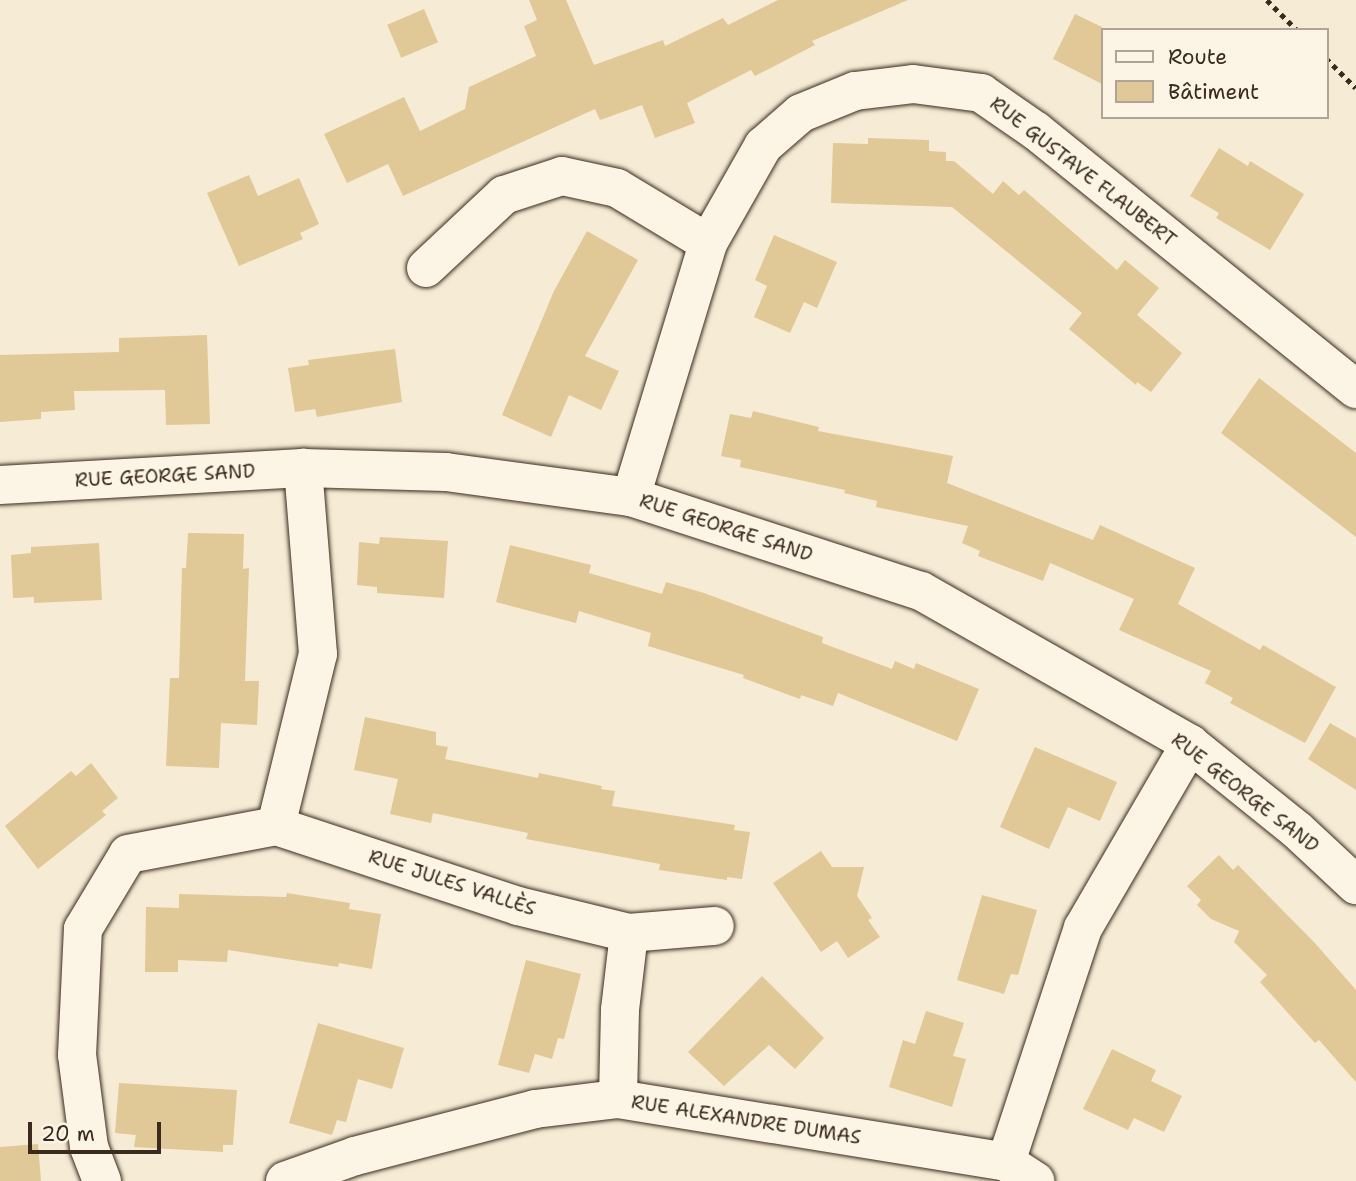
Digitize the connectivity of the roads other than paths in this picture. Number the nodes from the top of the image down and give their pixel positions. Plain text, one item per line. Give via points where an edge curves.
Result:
1 (708, 243) junction
2 (426, 268) dead end
3 (1356, 390) edge
4 (303, 468) junction
5 (0, 485) edge
6 (631, 497) junction
7 (1190, 744) junction
8 (276, 826) junction
9 (1356, 885) edge
10 (715, 926) dead end
11 (629, 933) junction
12 (618, 1099) junction
13 (1021, 1171) edge
14 (102, 1181) edge
15 (285, 1181) edge

1 - 2 street via 617,188 562,176 504,195
1 - 3 street, RUE GUSTAVE FLAUBERT via 763,146 801,113 855,91 913,84 981,93 1036,131
1 - 6 street, RUE GUSTAVE FLAUBERT
4 - 5 street, RUE GEORGE SAND
4 - 6 street, RUE GEORGE SAND via 446,472
4 - 8 street via 318,654
6 - 7 street, RUE GEORGE SAND via 920,591
7 - 9 street, RUE GEORGE SAND via 1297,830
7 - 13 street, RUE ALEXANDRE DUMAS via 1083,928
8 - 11 street, RUE JULES VALLÈS via 518,906
8 - 14 street, RUE JULES VALLÈS via 128,854 83,929 77,1055 89,1147
10 - 11 street, RUE JULES VALLÈS
11 - 12 street via 620,1010
12 - 13 street, RUE ALEXANDRE DUMAS
12 - 15 street, RUE ALEXANDRE DUMAS via 535,1109 355,1156

